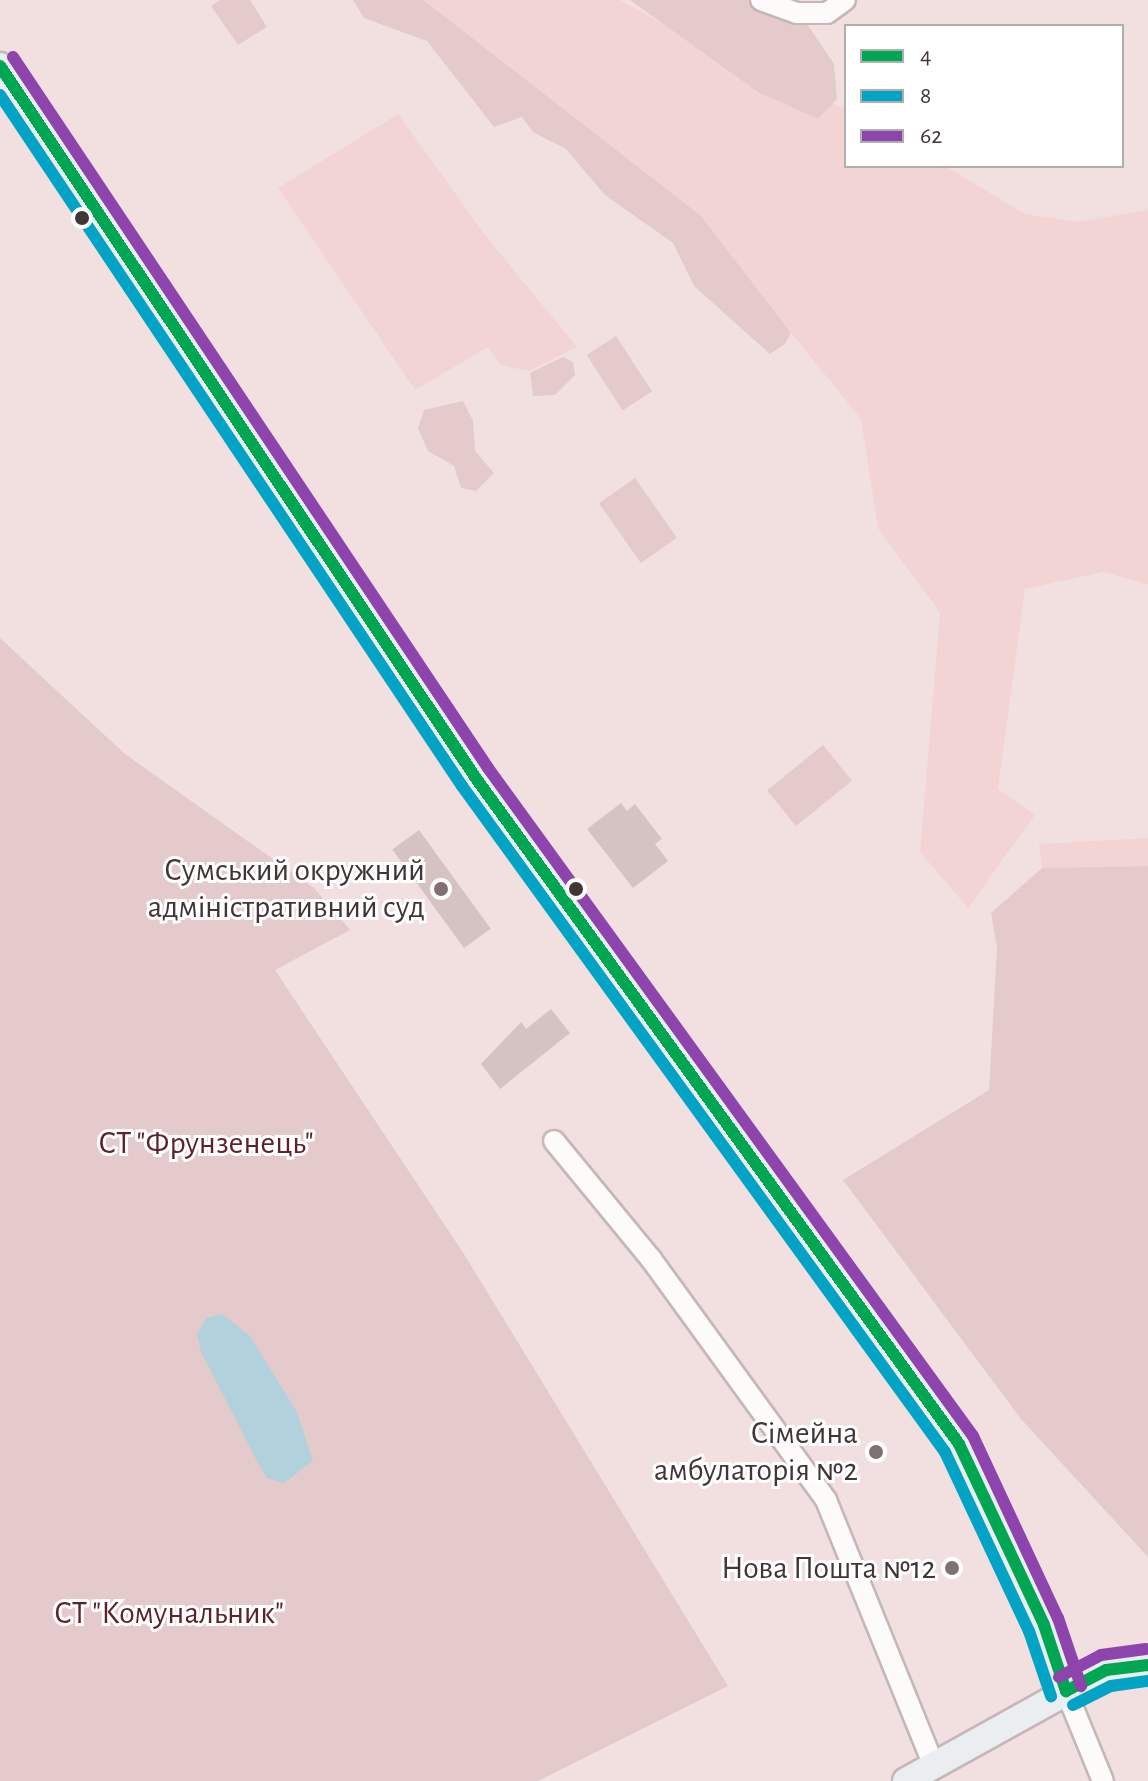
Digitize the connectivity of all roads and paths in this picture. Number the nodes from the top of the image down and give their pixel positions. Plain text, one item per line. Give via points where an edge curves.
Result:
1 (761, 0) edge
2 (845, 0) edge
3 (0, 66) edge
4 (554, 1141) dead end
5 (1148, 1665) edge
6 (1066, 1691) junction
7 (934, 1766) junction
8 (906, 1781) edge
9 (1103, 1781) edge

1 - 2 street via 811,13 827,13
3 - 6 main road via 475,777 959,1444 1044,1625
4 - 7 street via 651,1259 826,1500
5 - 6 main road via 1106,1670
6 - 7 main road
6 - 9 street
7 - 8 main road

